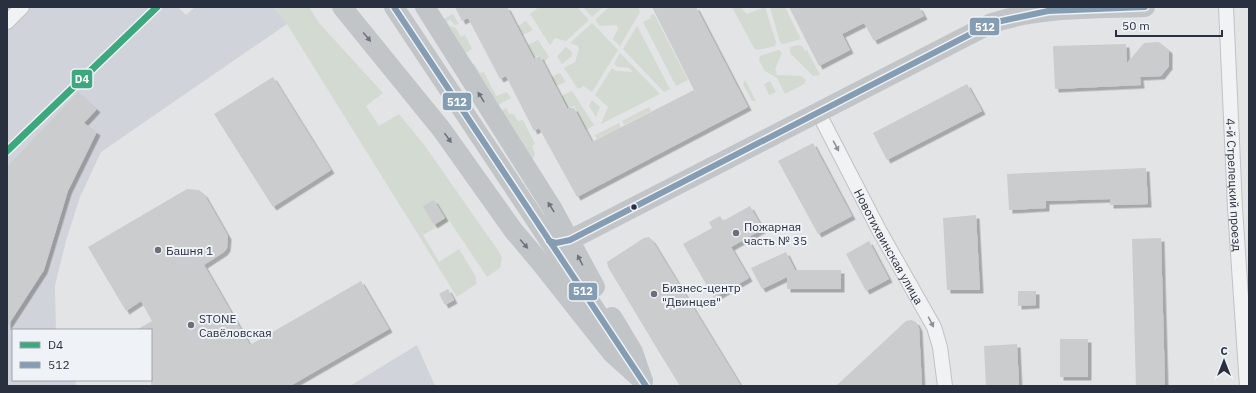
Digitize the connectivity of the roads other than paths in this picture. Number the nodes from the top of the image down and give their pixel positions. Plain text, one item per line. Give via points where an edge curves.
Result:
1 (22, 7) edge
2 (342, 7) edge
3 (394, 7) edge
4 (425, 7) edge
5 (1145, 7) edge
6 (1226, 7) edge
7 (7, 22) edge
8 (818, 112) junction
9 (570, 240) junction
10 (549, 241) junction
11 (644, 384) edge
12 (945, 386) edge
13 (1246, 386) edge

1 - 7 street
2 -> 11 street via 442,130 513,230 612,353
3 - 10 street
9 -> 4 street
5 - 8 street via 1014,16 992,23
6 - 13 street, 4-й Стрелецкий проезд
8 - 9 street
8 -> 12 street, Новотихвинская улица via 934,327 940,347
9 - 10 street via 556,243
11 -> 9 street via 633,352
10 - 11 street

